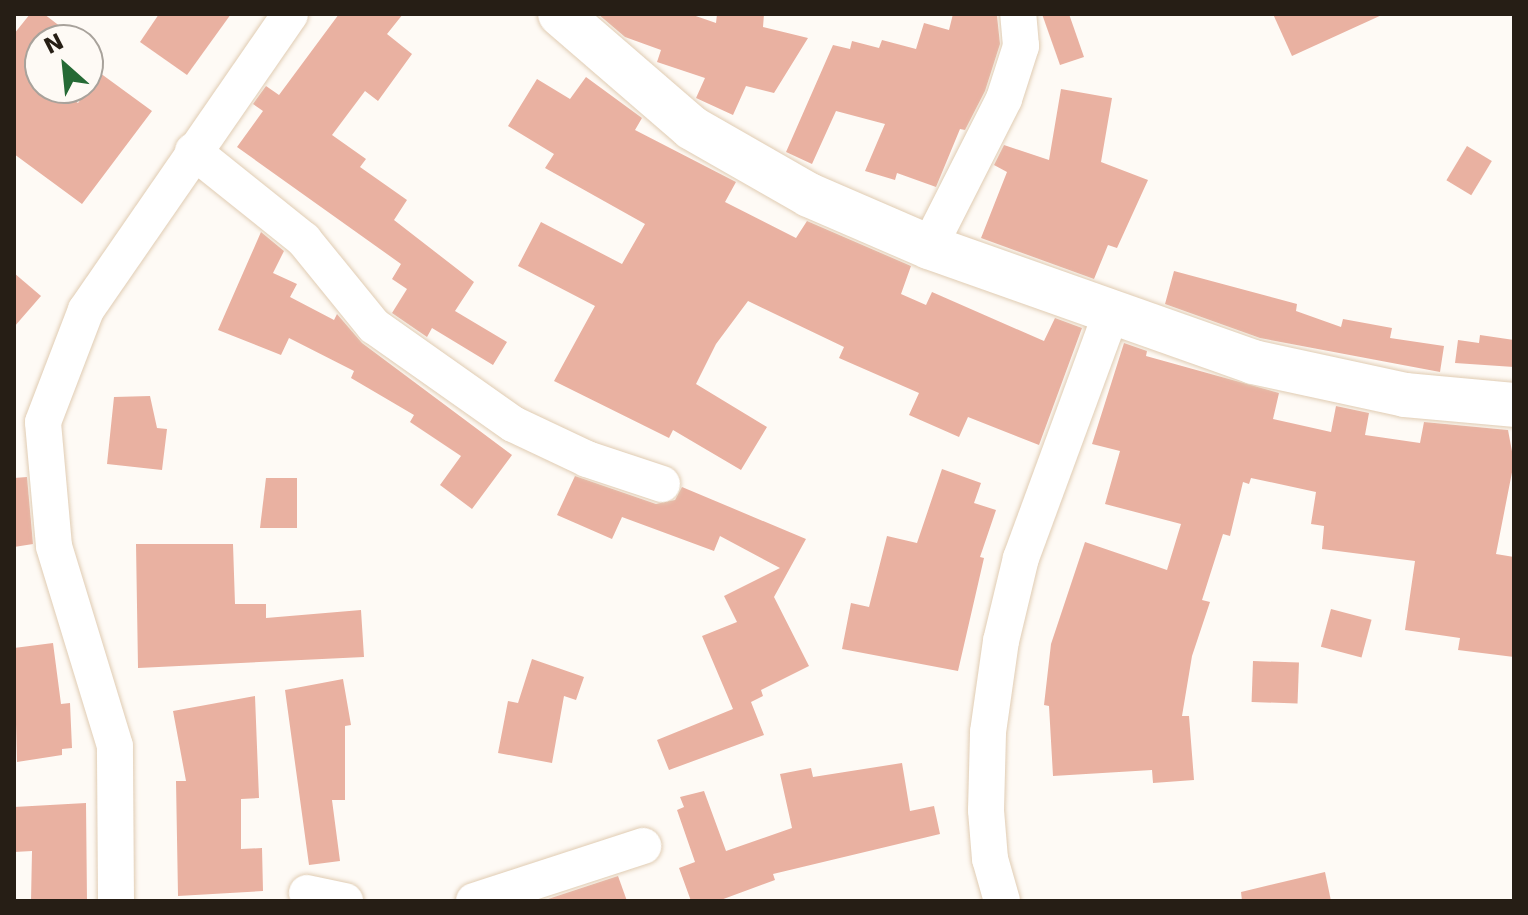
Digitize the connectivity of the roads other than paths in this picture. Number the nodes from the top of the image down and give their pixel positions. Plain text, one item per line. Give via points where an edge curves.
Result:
1 (290, 14) edge
2 (560, 14) edge
3 (1018, 14) edge
4 (193, 151) junction
5 (929, 247) junction
6 (1111, 313) junction
7 (1514, 405) edge
8 (662, 484) dead end
9 (643, 846) dead end
10 (306, 898) edge
11 (116, 901) edge
12 (345, 901) edge
13 (474, 901) edge
14 (1002, 901) edge

1 - 4 street
2 - 5 street via 692,128 809,195
3 - 5 street via 1021,46 1004,99
4 - 8 street via 304,240 386,335 513,424 587,459
4 - 11 street via 86,310 43,422 54,546 115,746
5 - 6 street
6 - 7 street via 1253,362 1405,395
6 - 14 street via 1021,558 1001,641 988,732 986,810 990,859
9 - 13 street
10 - 12 street

